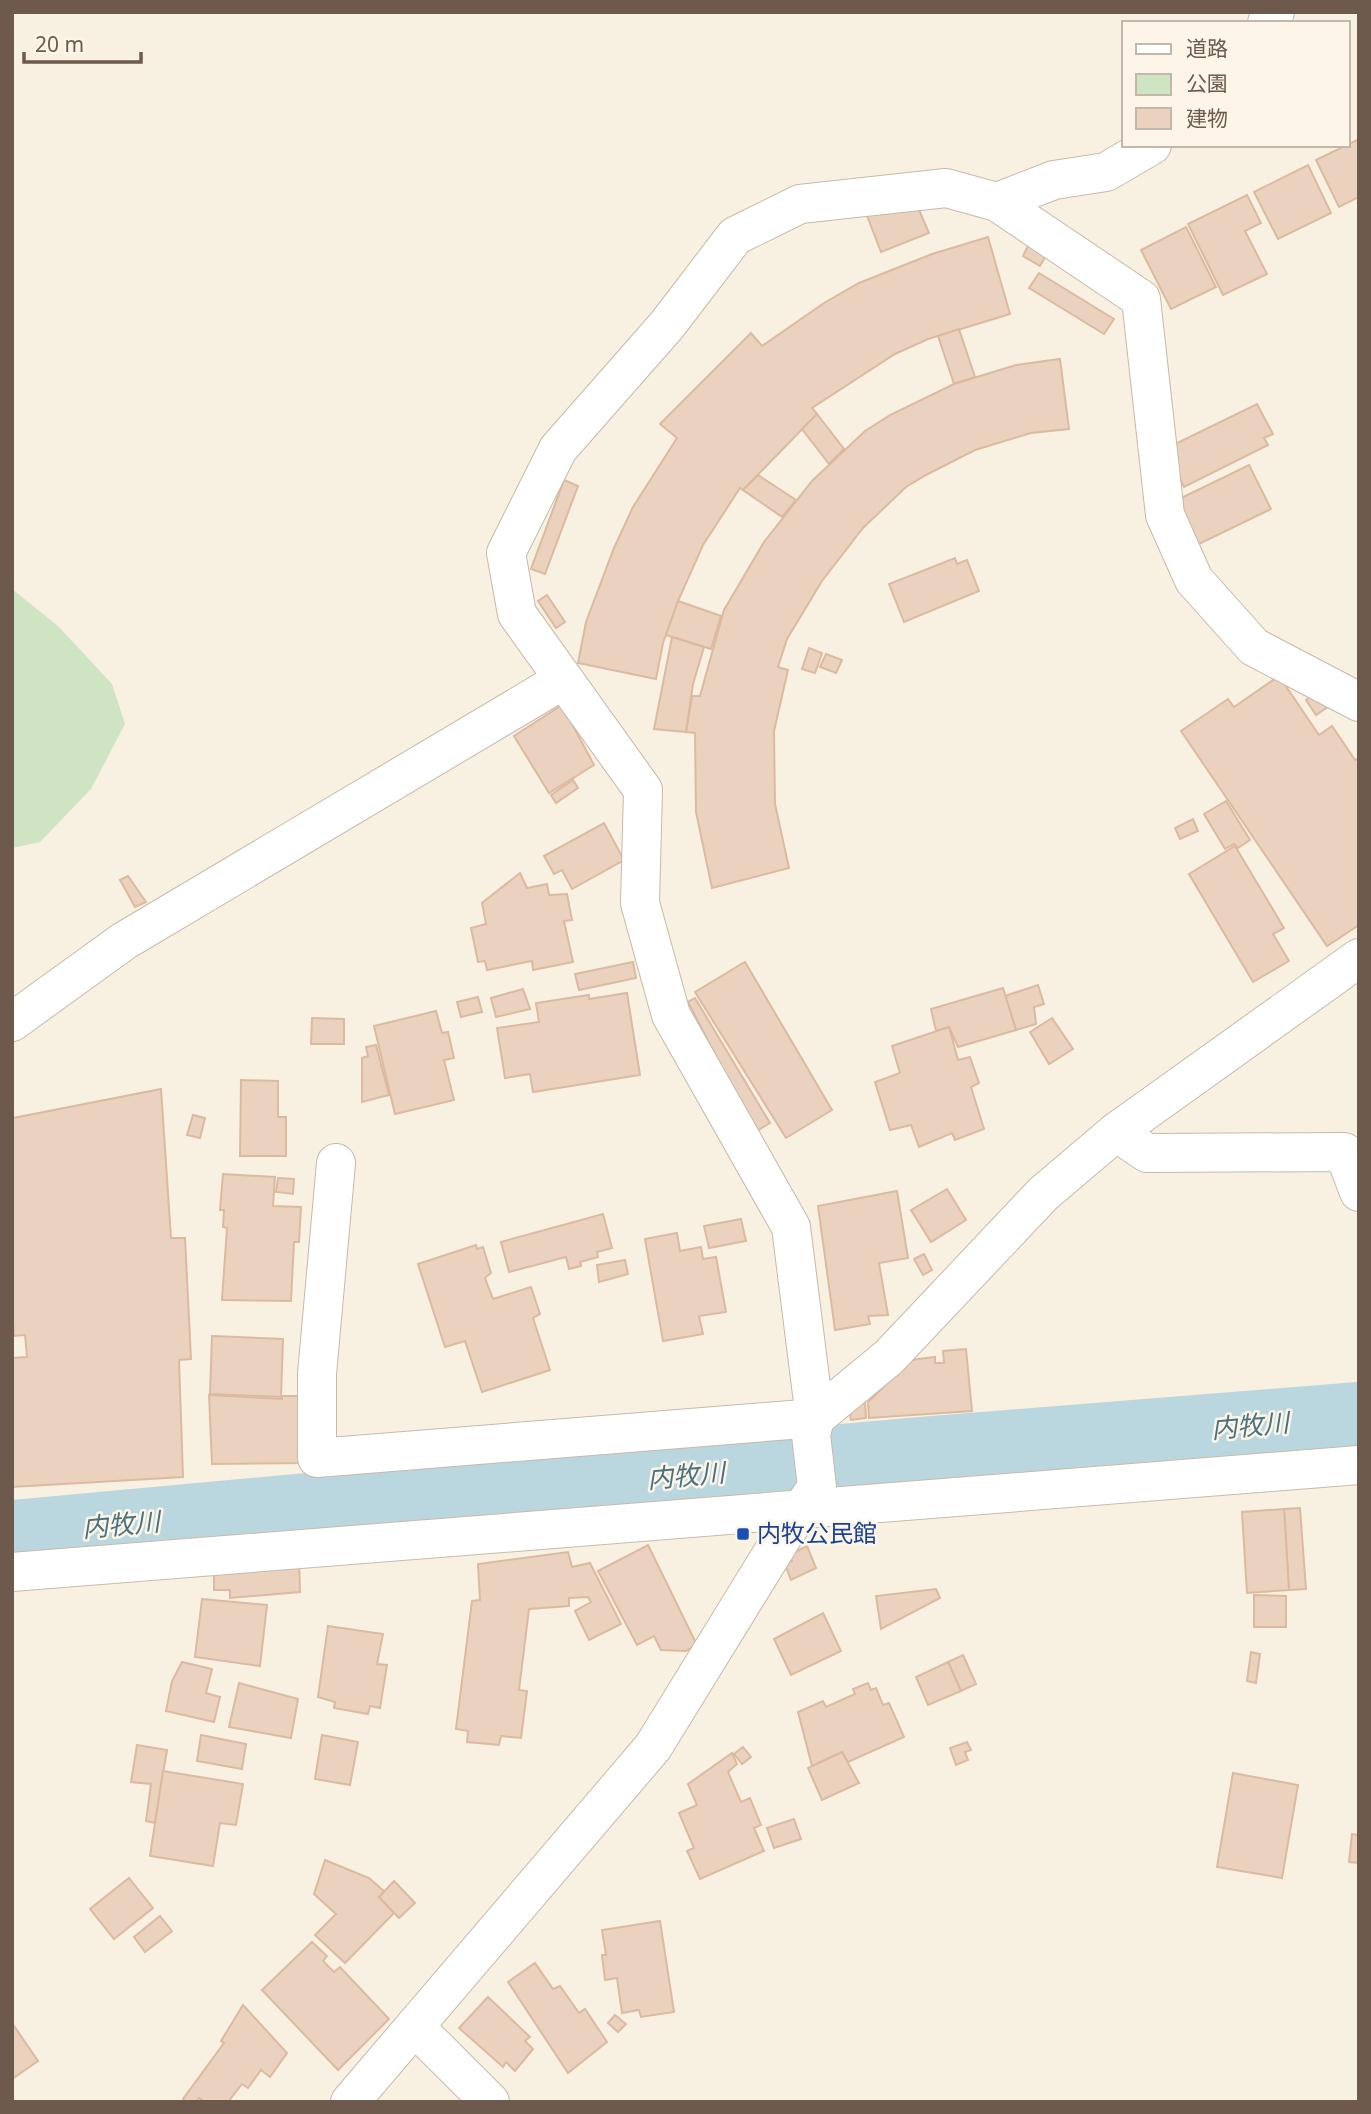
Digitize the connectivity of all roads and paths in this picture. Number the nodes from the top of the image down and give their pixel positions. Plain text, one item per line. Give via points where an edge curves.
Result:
1 (1149, 147) edge
2 (997, 202) junction
3 (564, 680) junction
4 (1359, 702) edge
5 (1359, 958) edge
6 (12, 1022) edge
7 (1116, 1132) junction
8 (336, 1163) dead end
9 (1359, 1192) edge
10 (813, 1426) junction
11 (1359, 1465) edge
12 (809, 1499) junction
13 (12, 1572) edge
14 (415, 2028) junction
15 (349, 2102) edge
16 (490, 2102) edge

1 - 2 street via 1106,172 1054,180
2 - 3 street via 946,188 800,204 735,236 667,325 558,449 506,553 517,614
2 - 4 street via 1141,299 1165,514 1194,580 1254,647
3 - 6 street via 124,941
3 - 10 street via 643,790 640,903 671,1015 791,1227
5 - 7 street
7 - 9 street via 1147,1153 1344,1152
7 - 10 street via 1043,1194 888,1357
8 - 10 street via 317,1374 317,1458
10 - 12 street
11 - 12 street
12 - 13 street
12 - 14 street via 653,1747
14 - 15 street
14 - 16 street

